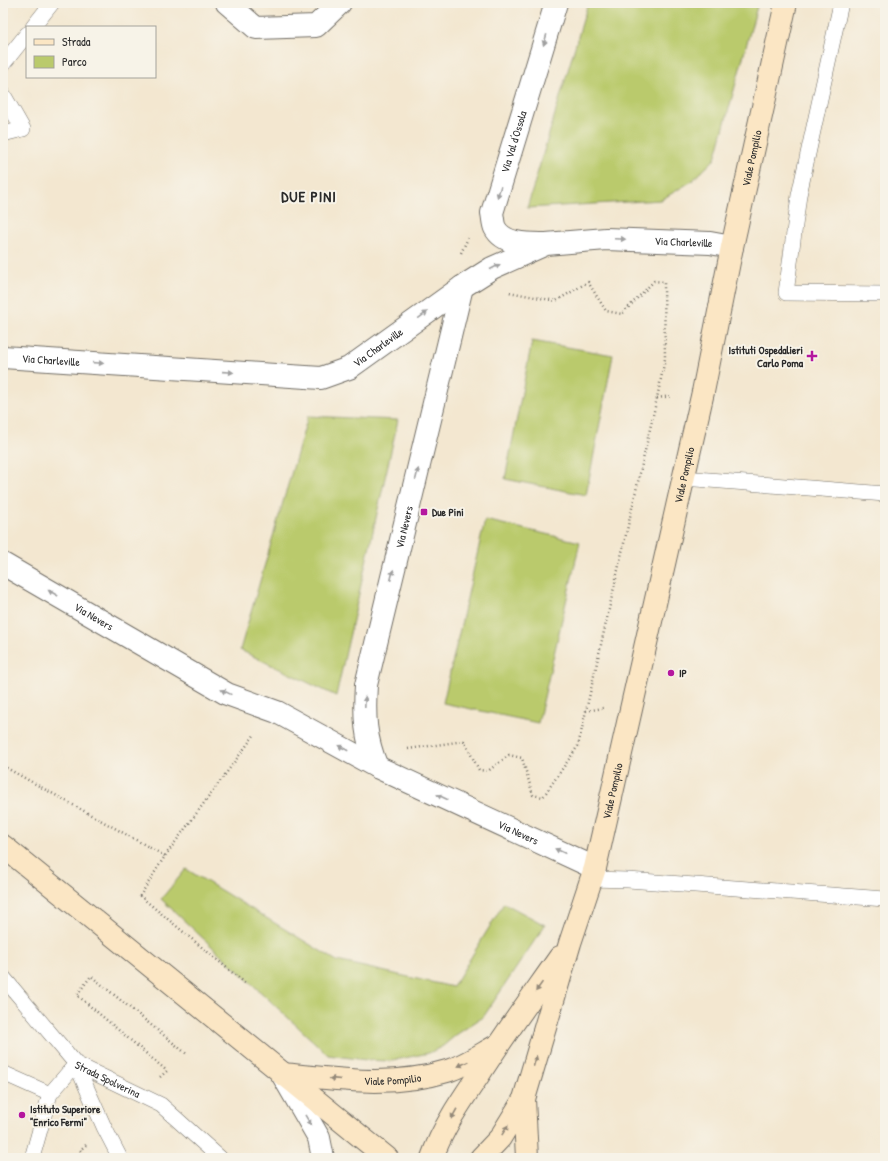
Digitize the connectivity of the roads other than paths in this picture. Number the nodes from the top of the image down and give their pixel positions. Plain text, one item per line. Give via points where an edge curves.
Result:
1 (52, 3) edge
2 (227, 3) edge
3 (340, 3) edge
4 (556, 3) edge
5 (786, 3) edge
6 (841, 3) edge
7 (34, 26) edge
8 (26, 35) edge
9 (3, 64) edge
10 (3, 94) edge
11 (3, 134) edge
12 (546, 244) junction
13 (732, 247) junction
14 (470, 282) junction
15 (885, 294) edge
16 (3, 357) edge
17 (684, 478) junction
18 (885, 494) edge
19 (3, 564) edge
20 (375, 761) junction
21 (3, 846) edge
22 (593, 873) junction
23 (885, 899) edge
24 (570, 944) junction
25 (3, 977) edge
26 (497, 1046) junction
27 (76, 1064) junction
28 (3, 1073) edge
29 (282, 1074) junction
30 (50, 1094) junction
31 (524, 1099) junction
32 (32, 1158) edge
33 (120, 1158) edge
34 (220, 1158) edge
35 (323, 1158) edge
36 (387, 1158) edge
37 (432, 1158) edge
38 (481, 1158) edge
39 (527, 1158) edge

1 - 7 lane
2 - 3 street via 256,28 316,26
4 -> 12 street, Via Val d'Ossola via 492,213 495,228 503,237 520,243
5 - 13 street, Viale Pompilio
6 - 15 lane via 799,195 786,293
8 - 9 lane
10 - 11 lane via 23,129
12 -> 13 street, Via Charleville via 606,239 710,243
14 -> 12 street, Via Charleville via 492,268
13 - 17 street, Viale Pompilio
16 -> 14 street, Via Charleville via 321,378 349,368
20 -> 14 street, Via Nevers via 368,743 365,720 366,685
17 - 18 lane
17 - 22 street, Viale Pompilio
20 -> 19 street, Via Nevers via 277,712 227,694
22 -> 20 street, Via Nevers
21 - 29 street
22 - 23 lane via 636,880
22 - 24 street, Viale Pompilio
24 -> 26 street, Viale Pompilio
31 -> 24 street, Viale Pompilio
25 - 27 lane
26 -> 29 street, Viale Pompilio via 448,1071 406,1080 375,1082
26 -> 37 street, Viale Pompilio via 460,1104
27 - 30 lane
27 - 33 lane, Strada Spolverina
27 - 34 lane, Strada Spolverina via 161,1105
28 - 30 lane
29 -> 35 street via 319,1138
29 - 36 street
30 - 32 lane
38 -> 31 street, Viale Pompilio via 500,1138
31 - 39 street, Viale Pompilio

